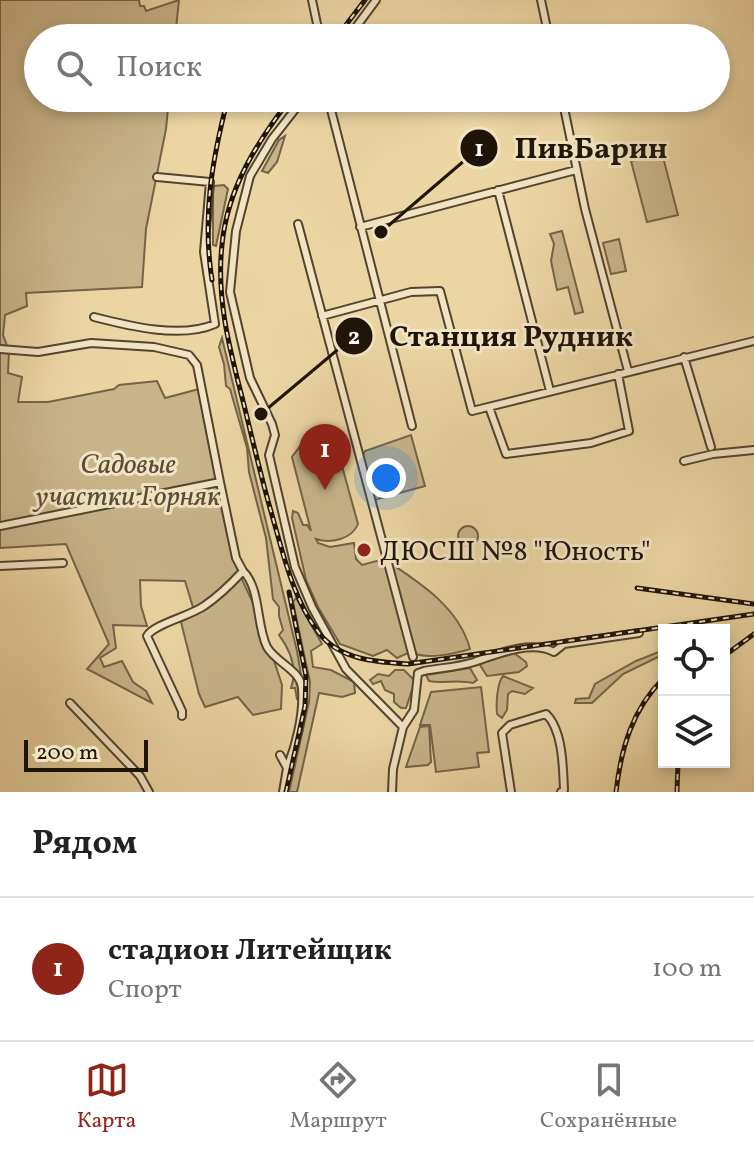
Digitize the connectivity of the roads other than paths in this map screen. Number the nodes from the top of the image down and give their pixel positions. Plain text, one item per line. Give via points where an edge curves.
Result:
1 (312, 0) edge
2 (376, 0) edge
3 (542, 0) edge
4 (317, 24) edge
5 (358, 24) edge
6 (546, 24) edge
7 (293, 112) edge
8 (331, 112) edge
9 (565, 112) edge
10 (576, 170) junction
11 (157, 177) dead end
12 (498, 190) junction
13 (298, 224) dead end
14 (360, 227) junction
15 (379, 301) junction
16 (322, 316) junction
17 (94, 317) dead end
18 (164, 329) junction
19 (754, 341) edge
20 (162, 348) junction
21 (0, 349) edge
22 (684, 357) junction
23 (628, 371) junction
24 (618, 374) junction
25 (550, 391) junction
26 (489, 407) junction
27 (412, 426) dead end
28 (711, 447) dead end
29 (754, 450) edge
30 (684, 461) dead end
31 (220, 482) junction
32 (0, 526) edge
33 (63, 563) dead end
34 (0, 566) edge
35 (243, 571) junction
36 (639, 633) dead end
37 (413, 657) dead end
38 (70, 703) dead end
39 (182, 716) dead end
40 (403, 727) junction
41 (280, 755) dead end
42 (287, 768) junction
43 (149, 792) edge
44 (283, 792) edge
45 (392, 792) edge
46 (511, 792) edge
47 (561, 792) edge

1 - 4 street
2 - 5 street
3 - 6 street
7 - 40 street via 250,176 236,231 230,292 250,378 275,435 269,455 295,567 346,669
8 - 14 street
9 - 10 street
10 - 12 street
10 - 23 street
11 - 18 street via 210,182 204,252 215,324
12 - 14 street
12 - 25 street
13 - 16 street
14 - 15 street
15 - 16 street
15 - 26 street via 440,291 472,411
15 - 27 street
16 - 37 street
17 - 18 street
18 - 20 street
19 - 22 street
20 - 21 street via 91,343 38,352
20 - 31 street via 189,355 195,362
22 - 23 street
22 - 28 street
23 - 24 street
24 - 25 street
24 - 26 street via 629,431 591,443 506,454
25 - 26 street
29 - 30 street
31 - 32 street
31 - 35 street
33 - 34 street
35 - 39 street via 203,607 147,636
35 - 42 street via 268,649 299,677 302,688
36 - 40 street via 564,644 554,652 542,647 494,654 418,673 414,710
38 - 43 street
40 - 45 street
41 - 42 street
42 - 44 street
46 - 47 street via 502,733 510,725 546,714 557,735

